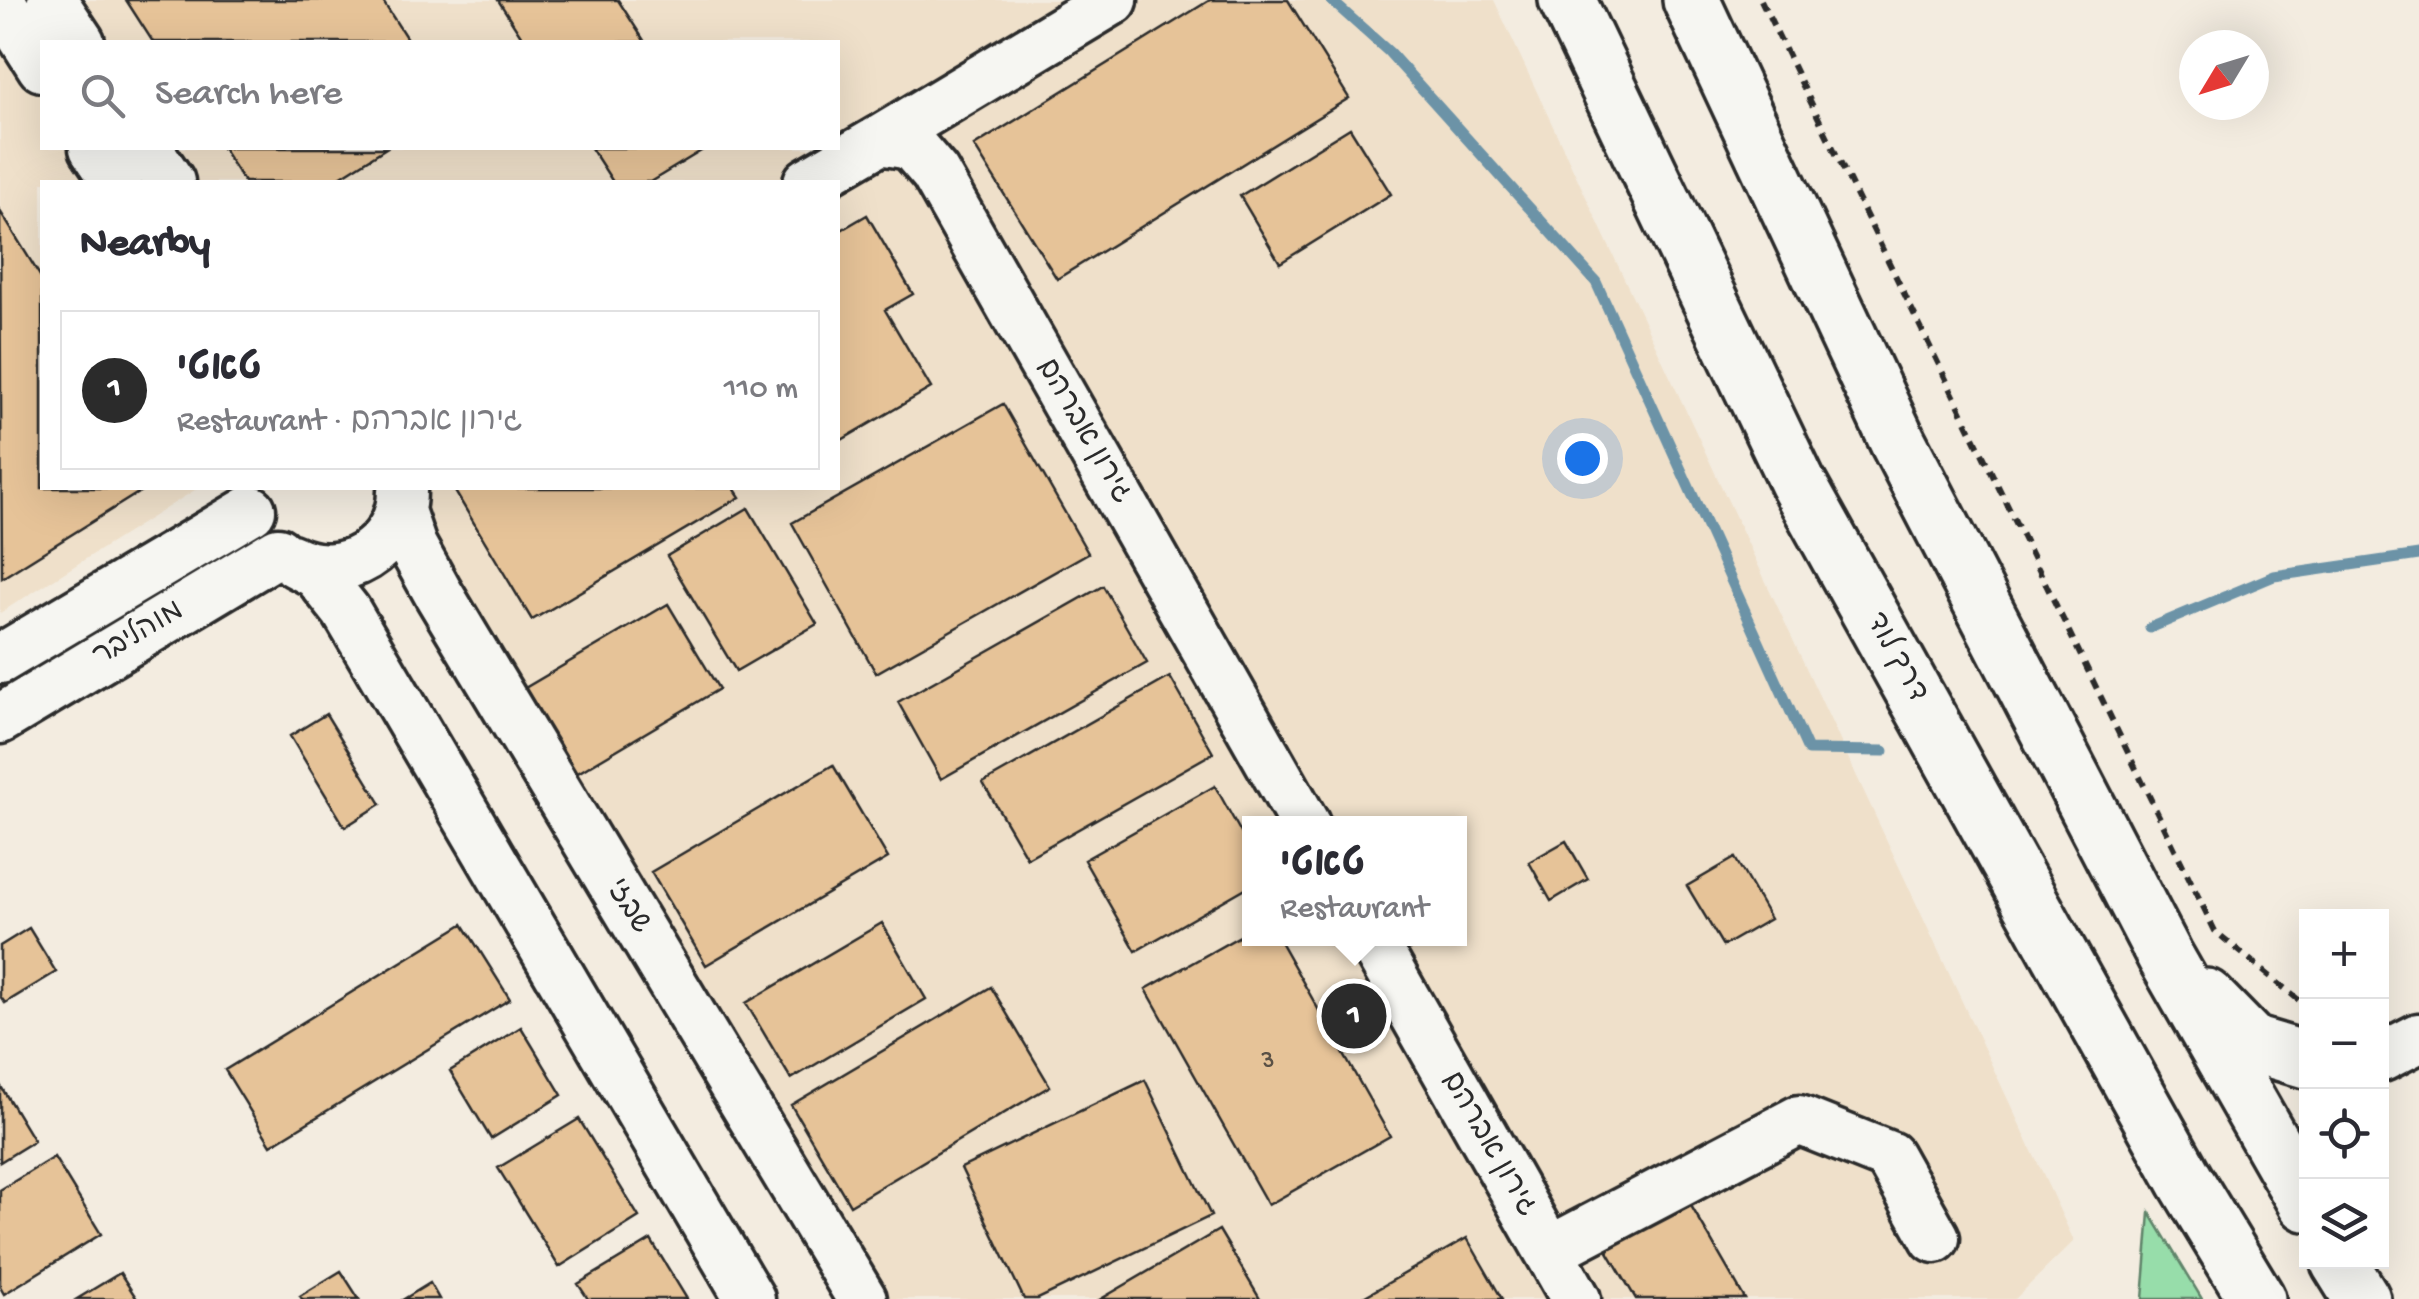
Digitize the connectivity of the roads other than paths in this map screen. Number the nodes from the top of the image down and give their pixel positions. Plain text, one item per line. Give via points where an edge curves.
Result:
1 (1112, 0) edge
2 (1567, 0) edge
3 (1690, 0) edge
4 (23, 27) edge
5 (72, 40) edge
6 (880, 140) junction
7 (95, 150) edge
8 (148, 150) edge
9 (115, 180) edge
10 (169, 180) edge
11 (811, 180) edge
12 (250, 499) edge
13 (401, 499) edge
14 (287, 557) junction
15 (0, 659) edge
16 (0, 719) edge
17 (1301, 816) edge
18 (1376, 946) edge
19 (2165, 956) junction
20 (2419, 1038) edge
21 (2389, 1054) edge
22 (2299, 1058) edge
23 (2299, 1190) edge
24 (1935, 1238) dead end
25 (1549, 1251) junction
26 (750, 1299) edge
27 (862, 1299) edge
28 (1576, 1299) edge
29 (2256, 1299) edge

1 - 6 street
2 - 29 main road, דרך לוד via 1797,482
3 - 19 main road via 1898,442
4 - 5 street
6 - 11 street
6 - 17 street, גירון אברהם via 911,145 935,173
7 - 9 street
8 - 10 street
12 - 14 street via 261,533
12 - 15 street, מוהליבר
13 - 14 street via 386,540 359,561 318,568
13 - 27 street, שבזי via 412,546 438,593
14 - 16 street, מוהליבר
14 - 26 street via 316,574 346,612
18 - 25 street, גירון אברהם
19 - 22 main road via 2252,1044
19 - 23 main road
20 - 21 street
24 - 25 street via 1889,1156 1799,1120
25 - 28 street, גירון אברהם

